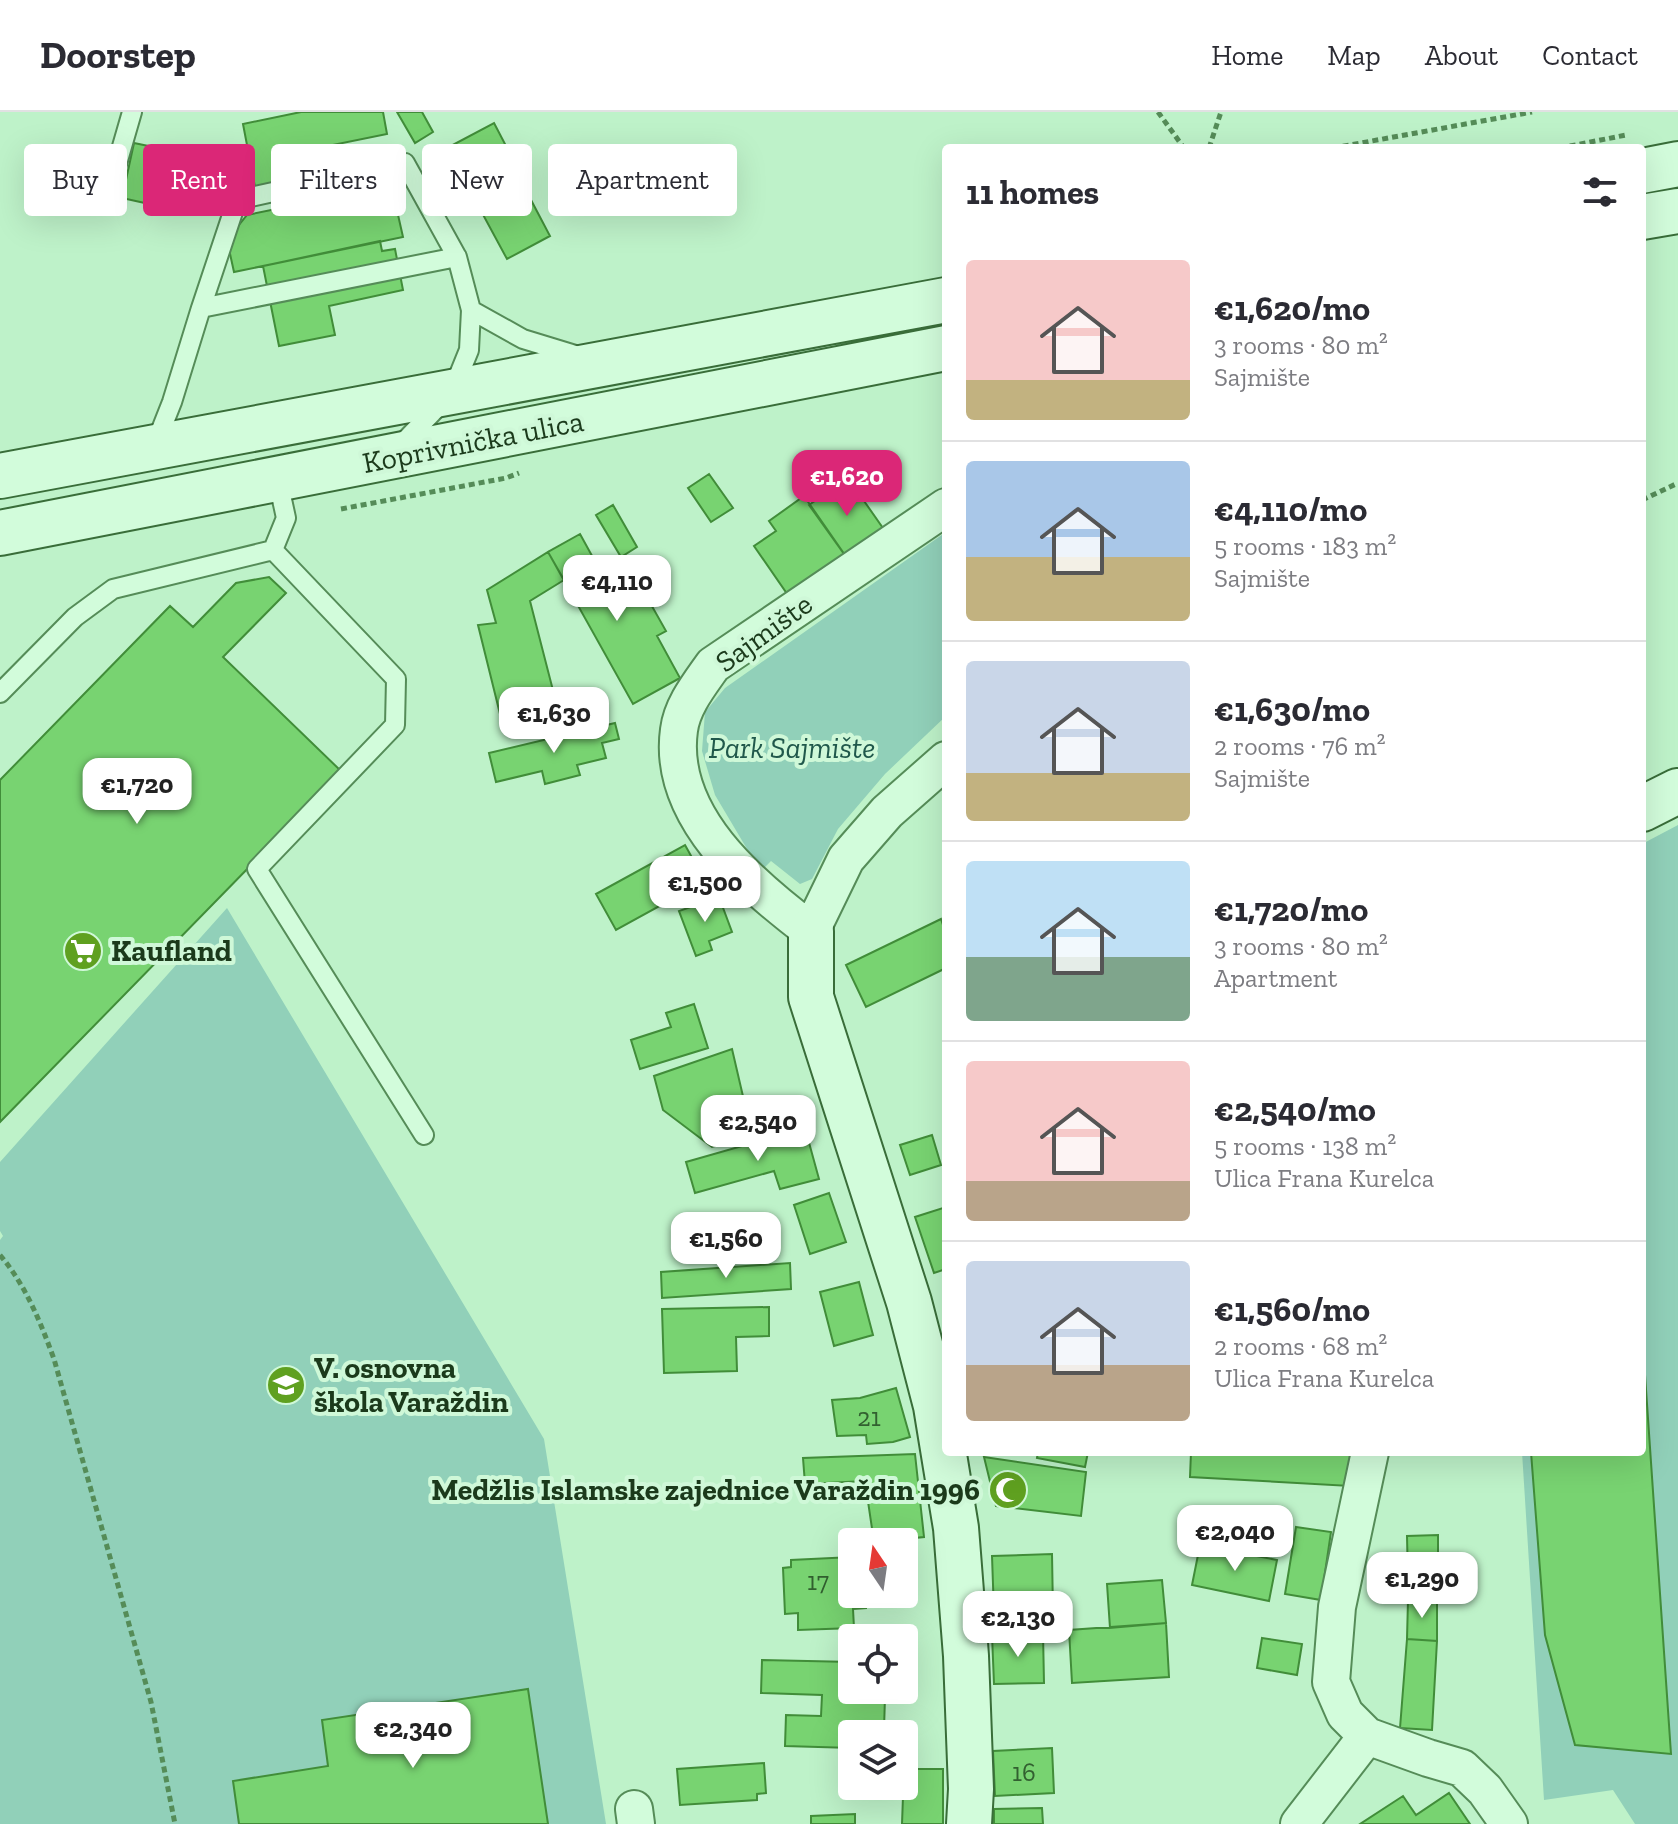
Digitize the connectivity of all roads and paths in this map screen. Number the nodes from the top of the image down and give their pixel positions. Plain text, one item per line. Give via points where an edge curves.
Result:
1 (132, 112) edge
2 (1158, 112) edge
3 (1221, 112) edge
4 (1532, 112) edge
5 (123, 144) edge
6 (1181, 144) edge
7 (1210, 144) edge
8 (1355, 144) edge
9 (1646, 154) edge
10 (1678, 164) edge
11 (1678, 211) edge
12 (1646, 216) edge
13 (457, 257) junction
14 (942, 301) edge
15 (201, 308) junction
16 (471, 310) junction
17 (942, 349) edge
18 (604, 363) junction
19 (452, 392) junction
20 (154, 447) junction
21 (388, 459) junction
22 (0, 476) edge
23 (278, 481) junction
24 (1678, 483) edge
25 (1646, 498) edge
26 (942, 510) edge
27 (0, 533) edge
28 (273, 550) junction
29 (0, 693) edge
30 (942, 764) edge
31 (1678, 791) edge
32 (1646, 807) edge
33 (811, 931) junction
34 (424, 1135) dead end
35 (0, 1255) edge
36 (942, 1443) edge
37 (944, 1456) edge
38 (1369, 1456) edge
39 (1367, 1736) junction
40 (175, 1824) edge
41 (969, 1824) edge
42 (1299, 1824) edge
43 (1509, 1824) edge

1 - 5 lane
2 - 6 path
3 - 7 path
4 - 8 path
9 - 10 main road
11 - 12 main road
13 - 15 lane
13 - 15 lane via 405,163 237,200
13 - 16 lane
14 - 18 main road, Koprivnička ulica
15 - 20 lane
16 - 18 lane via 523,339
16 - 19 lane via 469,350
17 - 21 main road, Koprivnička ulica
18 - 19 main road, Koprivnička ulica
19 - 20 main road, Koprivnička ulica
19 - 21 lane
20 - 22 main road, Koprivnička ulica
21 - 23 main road, Koprivnička ulica
23 - 27 main road, Koprivnička ulica
23 - 28 lane via 286,518
24 - 25 path
26 - 33 street, Sajmište via 713,665 690,699 679,728 679,765 693,807 717,844 748,879
28 - 29 lane via 113,589 75,617
28 - 34 lane via 396,679 395,725 257,869
30 - 33 street via 887,812 846,859
31 - 32 main road
33 - 36 main road via 811,997 909,1302
35 - 40 path via 40,1319 54,1359 151,1702
37 - 41 main road via 966,1656
38 - 39 street via 1337,1607 1331,1682 1345,1714
39 - 42 street
39 - 43 street via 1462,1768

